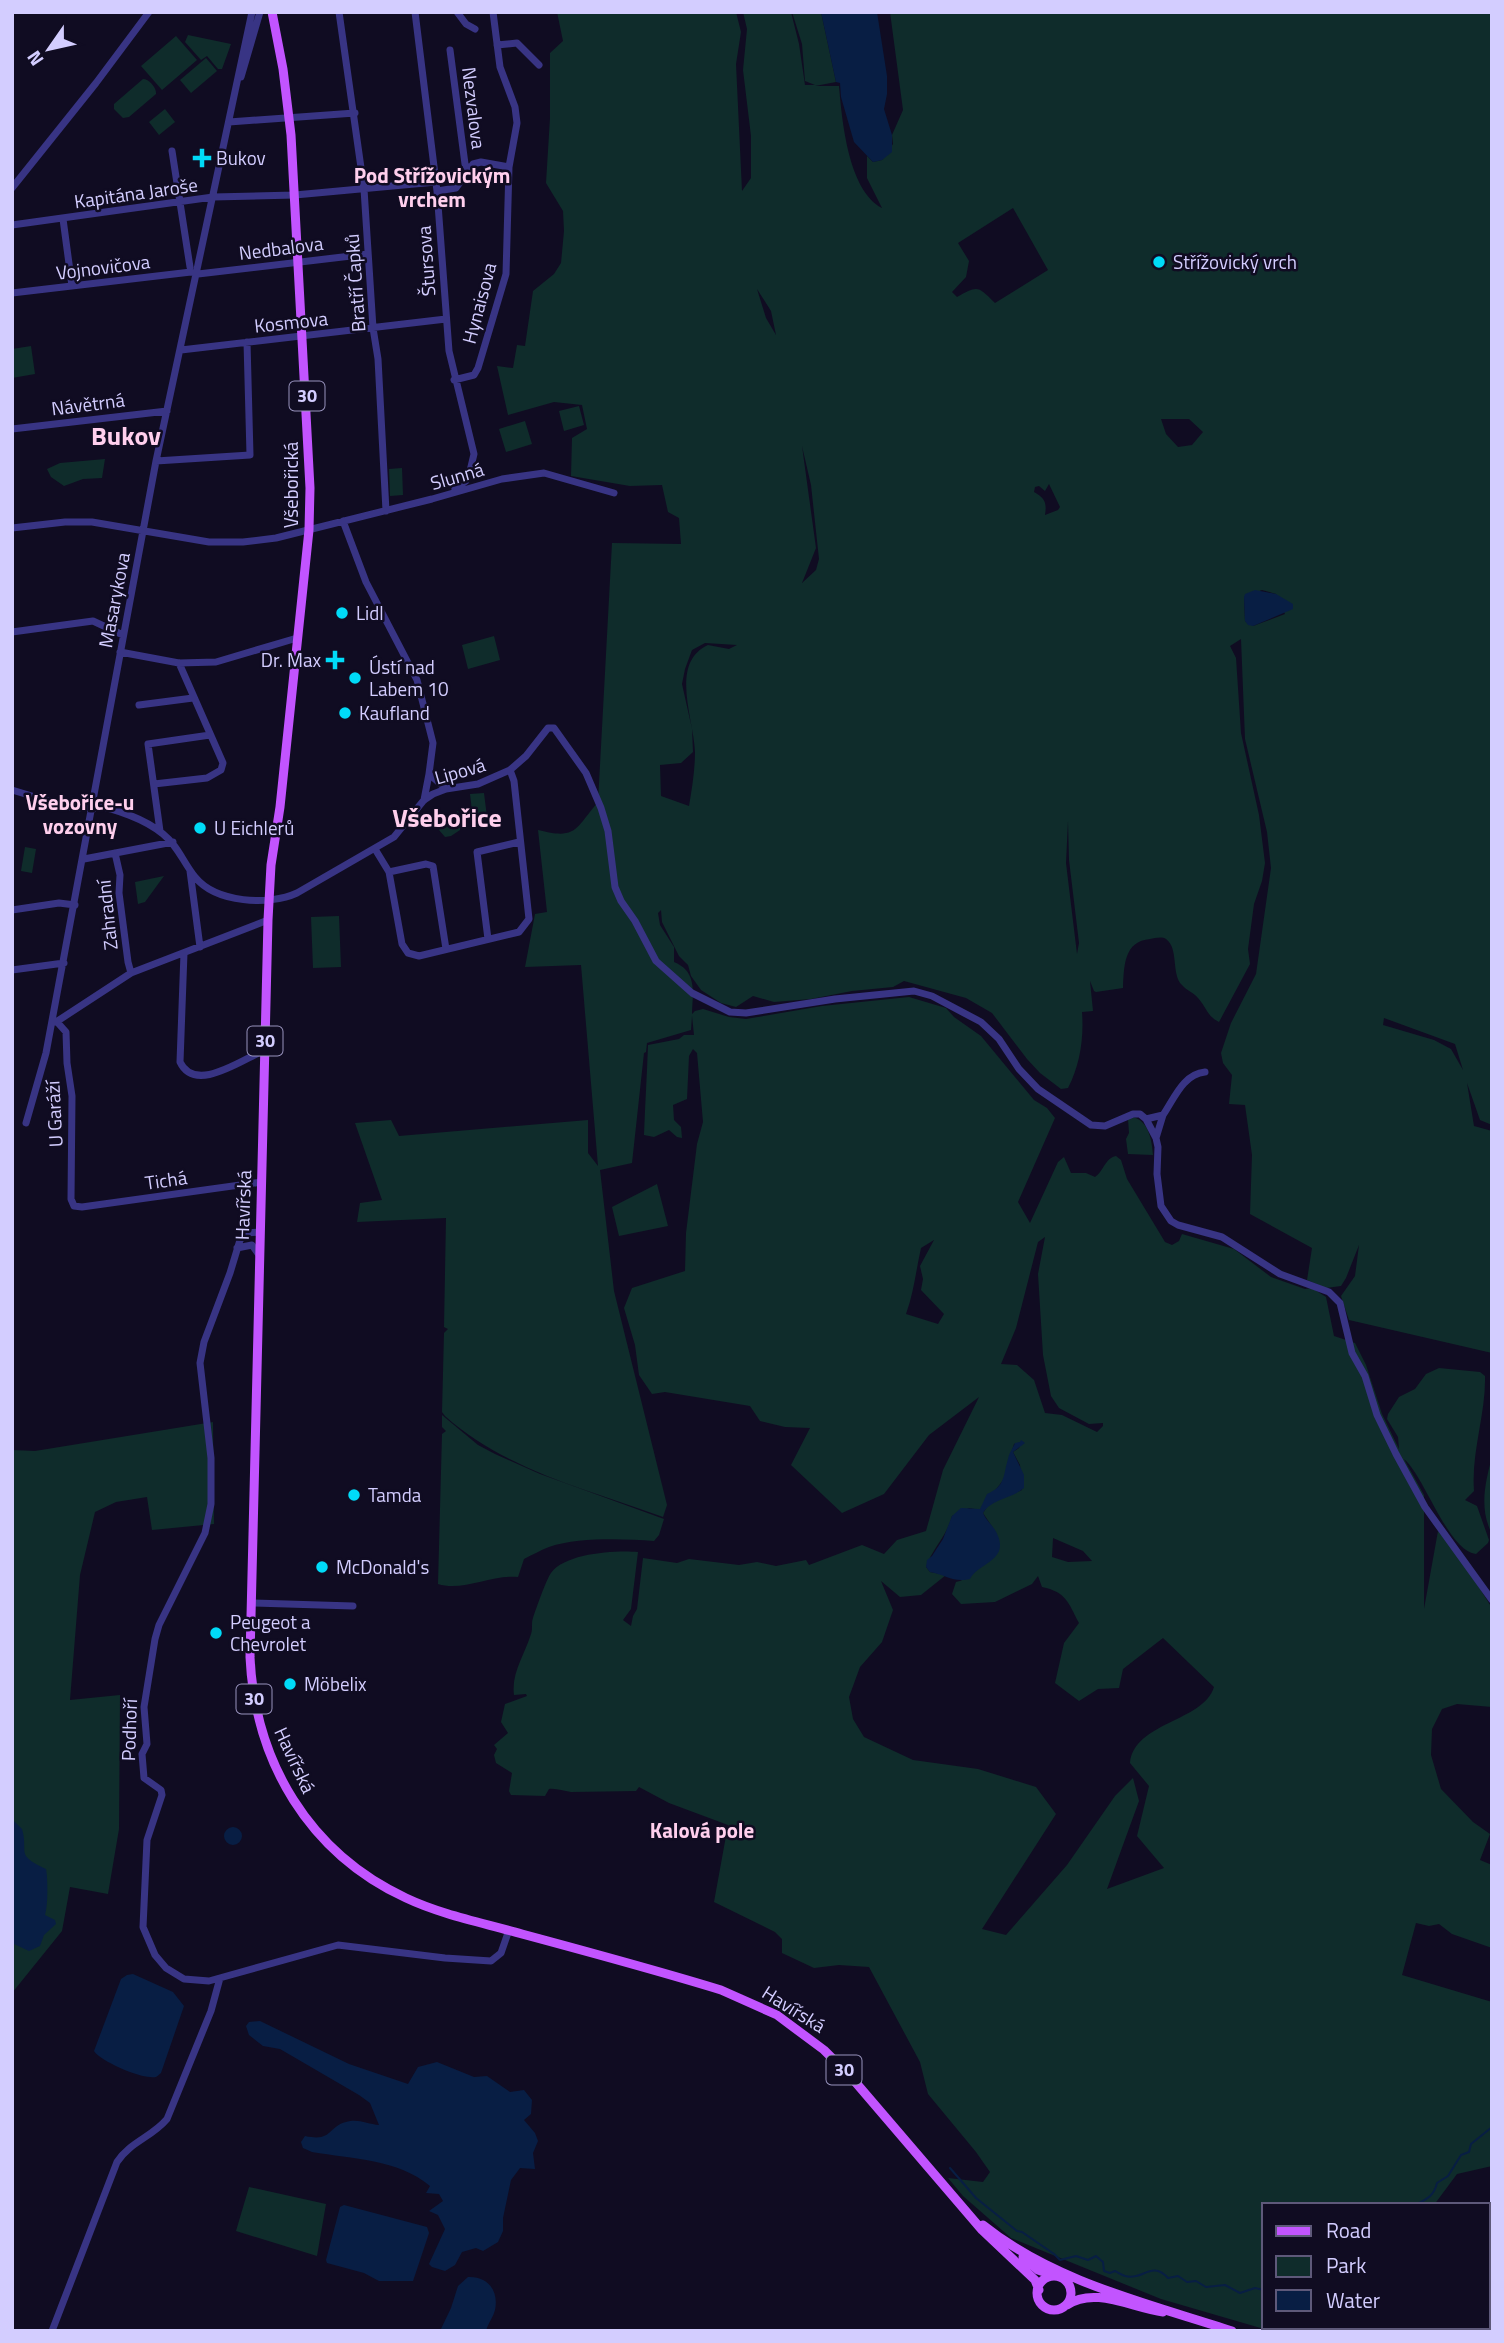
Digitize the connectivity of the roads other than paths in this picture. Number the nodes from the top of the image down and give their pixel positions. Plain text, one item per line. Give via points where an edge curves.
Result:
1 (149, 12) edge
2 (252, 12) edge
3 (260, 12) edge
4 (270, 12) edge
5 (338, 12) edge
6 (415, 12) edge
7 (457, 12) edge
8 (493, 12) edge
9 (475, 29) dead end
10 (497, 45) junction
11 (450, 50) dead end
12 (539, 65) dead end
13 (237, 84) junction
14 (355, 113) junction
15 (290, 119) junction
16 (229, 122) junction
17 (173, 151) dead end
18 (509, 167) junction
19 (467, 169) junction
20 (436, 182) junction
21 (12, 188) edge
22 (364, 189) junction
23 (438, 191) junction
24 (295, 195) junction
25 (214, 197) junction
26 (181, 202) junction
27 (62, 219) junction
28 (12, 225) edge
29 (368, 254) junction
30 (300, 261) junction
31 (190, 267) dead end
32 (198, 274) junction
33 (72, 286) junction
34 (12, 293) edge
35 (446, 320) junction
36 (373, 328) junction
37 (303, 337) junction
38 (247, 342) junction
39 (181, 350) junction
40 (454, 380) junction
41 (167, 411) junction
42 (12, 429) edge
43 (156, 461) junction
44 (614, 493) dead end
45 (447, 494) junction
46 (386, 511) junction
47 (343, 521) junction
48 (12, 528) edge
49 (144, 530) junction
50 (309, 530) junction
51 (12, 632) edge
52 (123, 635) junction
53 (297, 638) junction
54 (120, 652) junction
55 (178, 663) junction
56 (193, 698) junction
57 (139, 705) dead end
58 (210, 735) junction
59 (510, 770) junction
60 (429, 774) junction
61 (154, 784) junction
62 (446, 789) junction
63 (12, 790) edge
64 (424, 800) junction
65 (93, 807) junction
66 (160, 831) junction
67 (173, 842) junction
68 (519, 842) junction
69 (375, 849) junction
70 (115, 853) junction
71 (84, 859) junction
72 (189, 867) junction
73 (389, 872) junction
74 (269, 900) junction
75 (75, 905) junction
76 (12, 910) edge
77 (268, 920) junction
78 (488, 939) junction
79 (200, 947) junction
80 (446, 949) junction
81 (184, 953) junction
82 (64, 963) junction
83 (12, 970) edge
84 (131, 973) junction
85 (55, 1022) junction
86 (265, 1050) junction
87 (1205, 1072) dead end
88 (1163, 1115) junction
89 (1146, 1119) junction
90 (26, 1123) dead end
91 (1156, 1138) junction
92 (262, 1182) junction
93 (74, 1206) joint
94 (260, 1232) junction
95 (237, 1248) junction
96 (259, 1256) junction
97 (1492, 1600) edge
98 (251, 1603) junction
99 (353, 1606) dead end
100 (509, 1930) junction
101 (220, 1978) junction
102 (954, 2197) junction
103 (1009, 2244) junction
104 (1055, 2275) junction
105 (1066, 2280) junction
106 (1101, 2287) junction
107 (1039, 2290) junction
108 (1067, 2305) junction
109 (1184, 2315) junction
110 (52, 2331) edge
111 (1232, 2331) edge

1 - 21 street
2 - 13 street, Masarykova
3 - 13 street, Masarykova
4 - 15 main road, Všebořická / 30
5 - 14 street, Bratří Čapků
6 - 20 street, Štursova
7 - 9 street
8 - 10 street, Hynaisova
10 - 12 street via 517,43
10 - 18 street, Hynaisova via 517,115
11 - 19 street, Nezvalova
13 - 16 street, Masarykova
14 - 15 street
14 - 22 street, Bratří Čapků
15 - 16 street
15 - 24 main road, Všebořická / 30
16 - 25 street, Masarykova
17 - 26 street
18 - 19 street, Nezvalova via 481,162
18 - 40 street, Hynaisova via 503,289 478,368 474,375
19 - 23 street, Nezvalova via 456,188
20 - 22 street, Kapitána Jaroše
20 - 23 street, Štursova
22 - 24 street, Kapitána Jaroše
22 - 29 street, Bratří Čapků
23 - 35 street, Štursova
24 - 25 street, Kapitána Jaroše
24 - 30 main road, Všebořická / 30
25 - 26 street, Kapitána Jaroše
25 - 32 street, Masarykova
26 - 27 street, Kapitána Jaroše
26 - 31 street
27 - 28 street, Kapitána Jaroše
27 - 33 street, Kapitána Jaroše
29 - 30 street, Nedbalova
29 - 36 street, Bratří Čapků
30 - 32 street, Nedbalova
30 - 37 main road, Všebořická / 30
32 - 33 street, Vojnovičova
32 - 39 street, Masarykova
33 - 34 street, Vojnovičova
35 - 36 street, Kosmova
35 - 40 street, Štursova
36 - 37 street, Kosmova
36 - 46 street, Bratří Čapků
37 - 38 street, Kosmova
37 - 50 main road, Všebořická / 30
38 - 39 street, Kosmova
38 - 43 street via 250,455
39 - 41 street, Masarykova
40 - 45 street, Štursova via 474,454 466,481
41 - 42 street, Návětrná
41 - 43 street, Masarykova
43 - 49 street, Masarykova
44 - 45 street, Slunná via 544,473
45 - 46 street, Slunná
46 - 47 street, Slunná
47 - 50 street, Slunná
47 - 60 street via 363,577 417,680 433,743
48 - 49 street, Slunná via 92,522
49 - 50 street, Slunná via 209,542 276,538
49 - 52 street, Masarykova
50 - 53 main road, Všebořická / 30
51 - 52 street via 93,621
52 - 54 street, Masarykova
53 - 55 street via 216,662
53 - 74 main road, Všebořická / 30
54 - 55 street
54 - 65 street, Masarykova
55 - 56 street
56 - 57 street
56 - 58 street
58 - 61 street via 148,744
58 - 61 street via 223,763 214,776
59 - 62 street, Lipová via 478,785
59 - 68 street
59 - 89 street, Lipová via 548,728 556,729 586,773 601,808 621,901 656,961 692,993 730,1012 746,1013 914,991 981,1022 1038,1089 1091,1125 1105,1126 1133,1114
60 - 62 street
60 - 64 street
61 - 66 street
62 - 64 street, Lipová
63 - 65 street via 68,807
64 - 69 street, Lipová via 394,837
65 - 66 street
65 - 71 street, Masarykova
66 - 67 street
67 - 70 street, Zahradní
67 - 72 street
68 - 78 street via 529,919 519,932
68 - 78 street via 477,852
69 - 73 street
69 - 74 street, Lipová via 297,893
70 - 71 street, Zahradní
70 - 84 street, Zahradní
71 - 75 street, Masarykova
72 - 74 street via 216,892
72 - 79 street
73 - 80 street via 404,949 419,956
73 - 80 street via 433,866
74 - 77 main road, Havířská / 30
75 - 76 street
75 - 82 street, Masarykova
77 - 79 street
77 - 86 main road, Havířská / 30
78 - 80 street
79 - 81 street
81 - 84 street
81 - 86 street via 183,1070 192,1076 206,1076
82 - 83 street
82 - 85 street, Masarykova
84 - 85 street
85 - 90 street, Masarykova
85 - 93 street, U Garáží via 66,1032
86 - 92 main road, Havířská / 30
87 - 88 street via 1188,1079
88 - 89 street
88 - 91 street
89 - 91 street
91 - 97 street via 1161,1206 1171,1221 1222,1237 1280,1274 1329,1292 1340,1303 1352,1353 1396,1454 1425,1507
92 - 93 street, Tichá
92 - 94 main road, Havířská / 30
94 - 95 street via 247,1233
94 - 96 main road, Havířská / 30
95 - 96 street via 252,1245
95 - 101 street, Podhoří via 200,1363 211,1458 210,1518 159,1625 144,1707 147,1744 142,1754 144,1778 162,1795 147,1840 144,1927 155,1955 166,1968 184,1979
96 - 98 main road, Havířská / 30
98 - 99 street
98 - 100 main road, Havířská / 30 via 251,1674 259,1724 277,1770 305,1817 342,1856 382,1885 418,1903
100 - 101 street, Podhoří via 501,1953 491,1961 338,1945
100 - 102 main road, Havířská / 30 via 721,1990 786,2021 842,2067
101 - 110 street via 167,2119 131,2145 117,2162
102 - 103 main road, Havířská / 30
102 - 107 main road, Havířská / 30 via 990,2239 1033,2278
103 - 104 main road, Havířská / 30 via 1035,2268
103 - 106 main road, Havířská / 30 via 1055,2270
104 - 105 main road, Havířská / 30
104 - 107 main road via 1042,2280
105 - 106 main road, Havířská / 30
105 - 108 main road via 1070,2291
106 - 109 main road, Havířská / 30
107 - 108 main road, Havířská / 30 via 1041,2302 1049,2309
108 - 109 main road, Havířská / 30 via 1093,2297
109 - 111 main road, Havířská / 30

